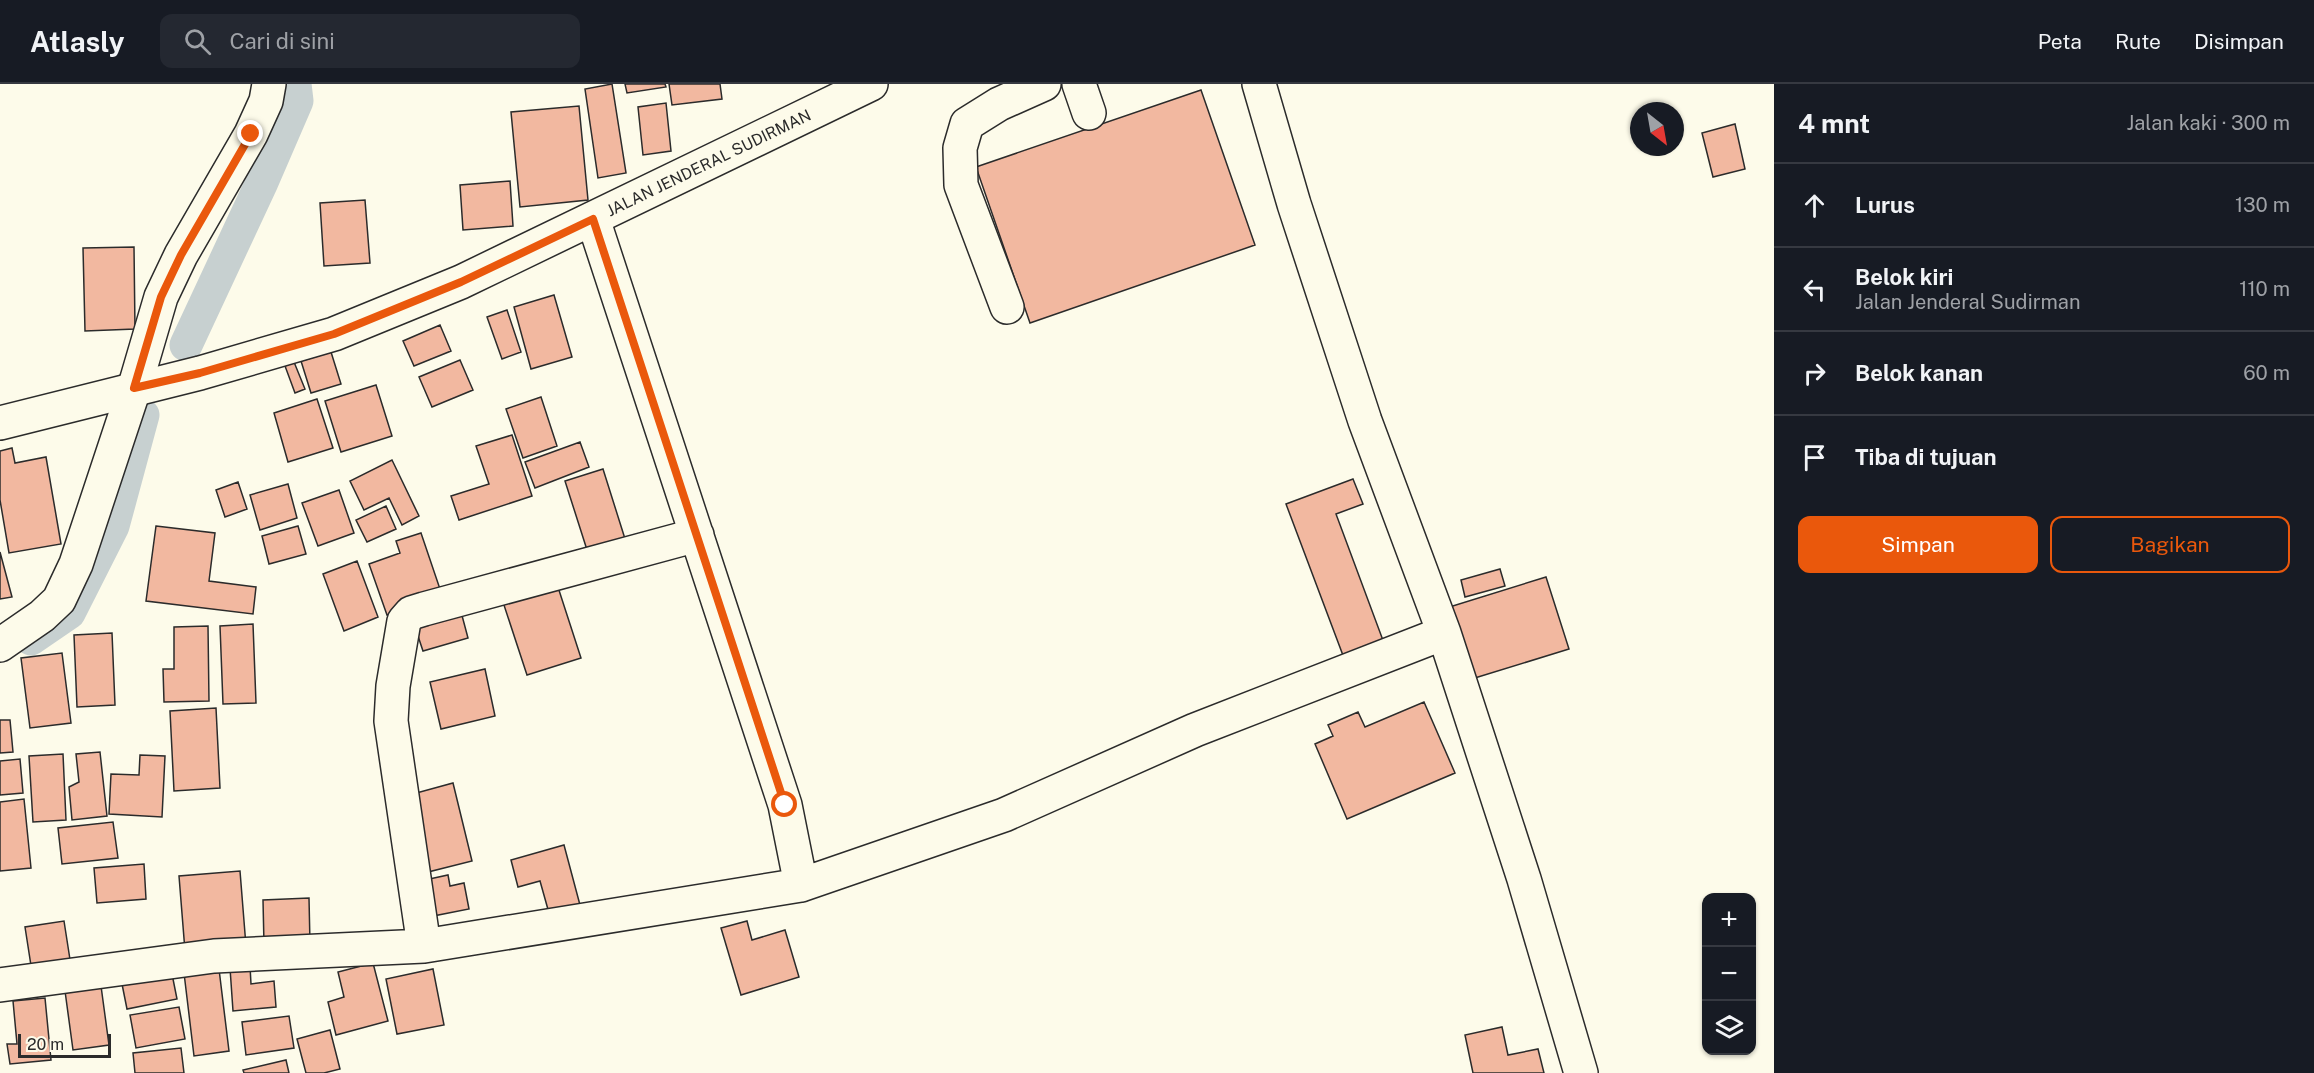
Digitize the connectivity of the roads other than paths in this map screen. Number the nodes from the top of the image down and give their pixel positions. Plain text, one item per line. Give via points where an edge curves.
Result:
1 (269, 84) edge
2 (871, 84) edge
3 (1044, 84) edge
4 (1259, 84) edge
5 (593, 219) junction
6 (1007, 307) dead end
7 (140, 387) junction
8 (0, 423) edge
9 (697, 535) junction
10 (1444, 633) junction
11 (0, 645) edge
12 (801, 885) junction
13 (424, 946) junction
14 (0, 985) edge
15 (1581, 1073) edge

1 - 7 street via 251,134 161,297
2 - 5 street, JALAN JENDERAL SUDIRMAN
3 - 6 street via 967,124 960,148 961,185
4 - 10 street via 1365,421
5 - 7 street, JALAN JENDERAL SUDIRMAN via 461,282 334,334
5 - 9 street
7 - 8 street, JALAN JENDERAL SUDIRMAN
7 - 11 street via 59,600
9 - 12 street via 785,805
9 - 13 street via 411,613 404,621 391,721
10 - 12 street via 1196,730 1004,815
10 - 15 street via 1524,879
12 - 13 street
13 - 14 street via 214,956

